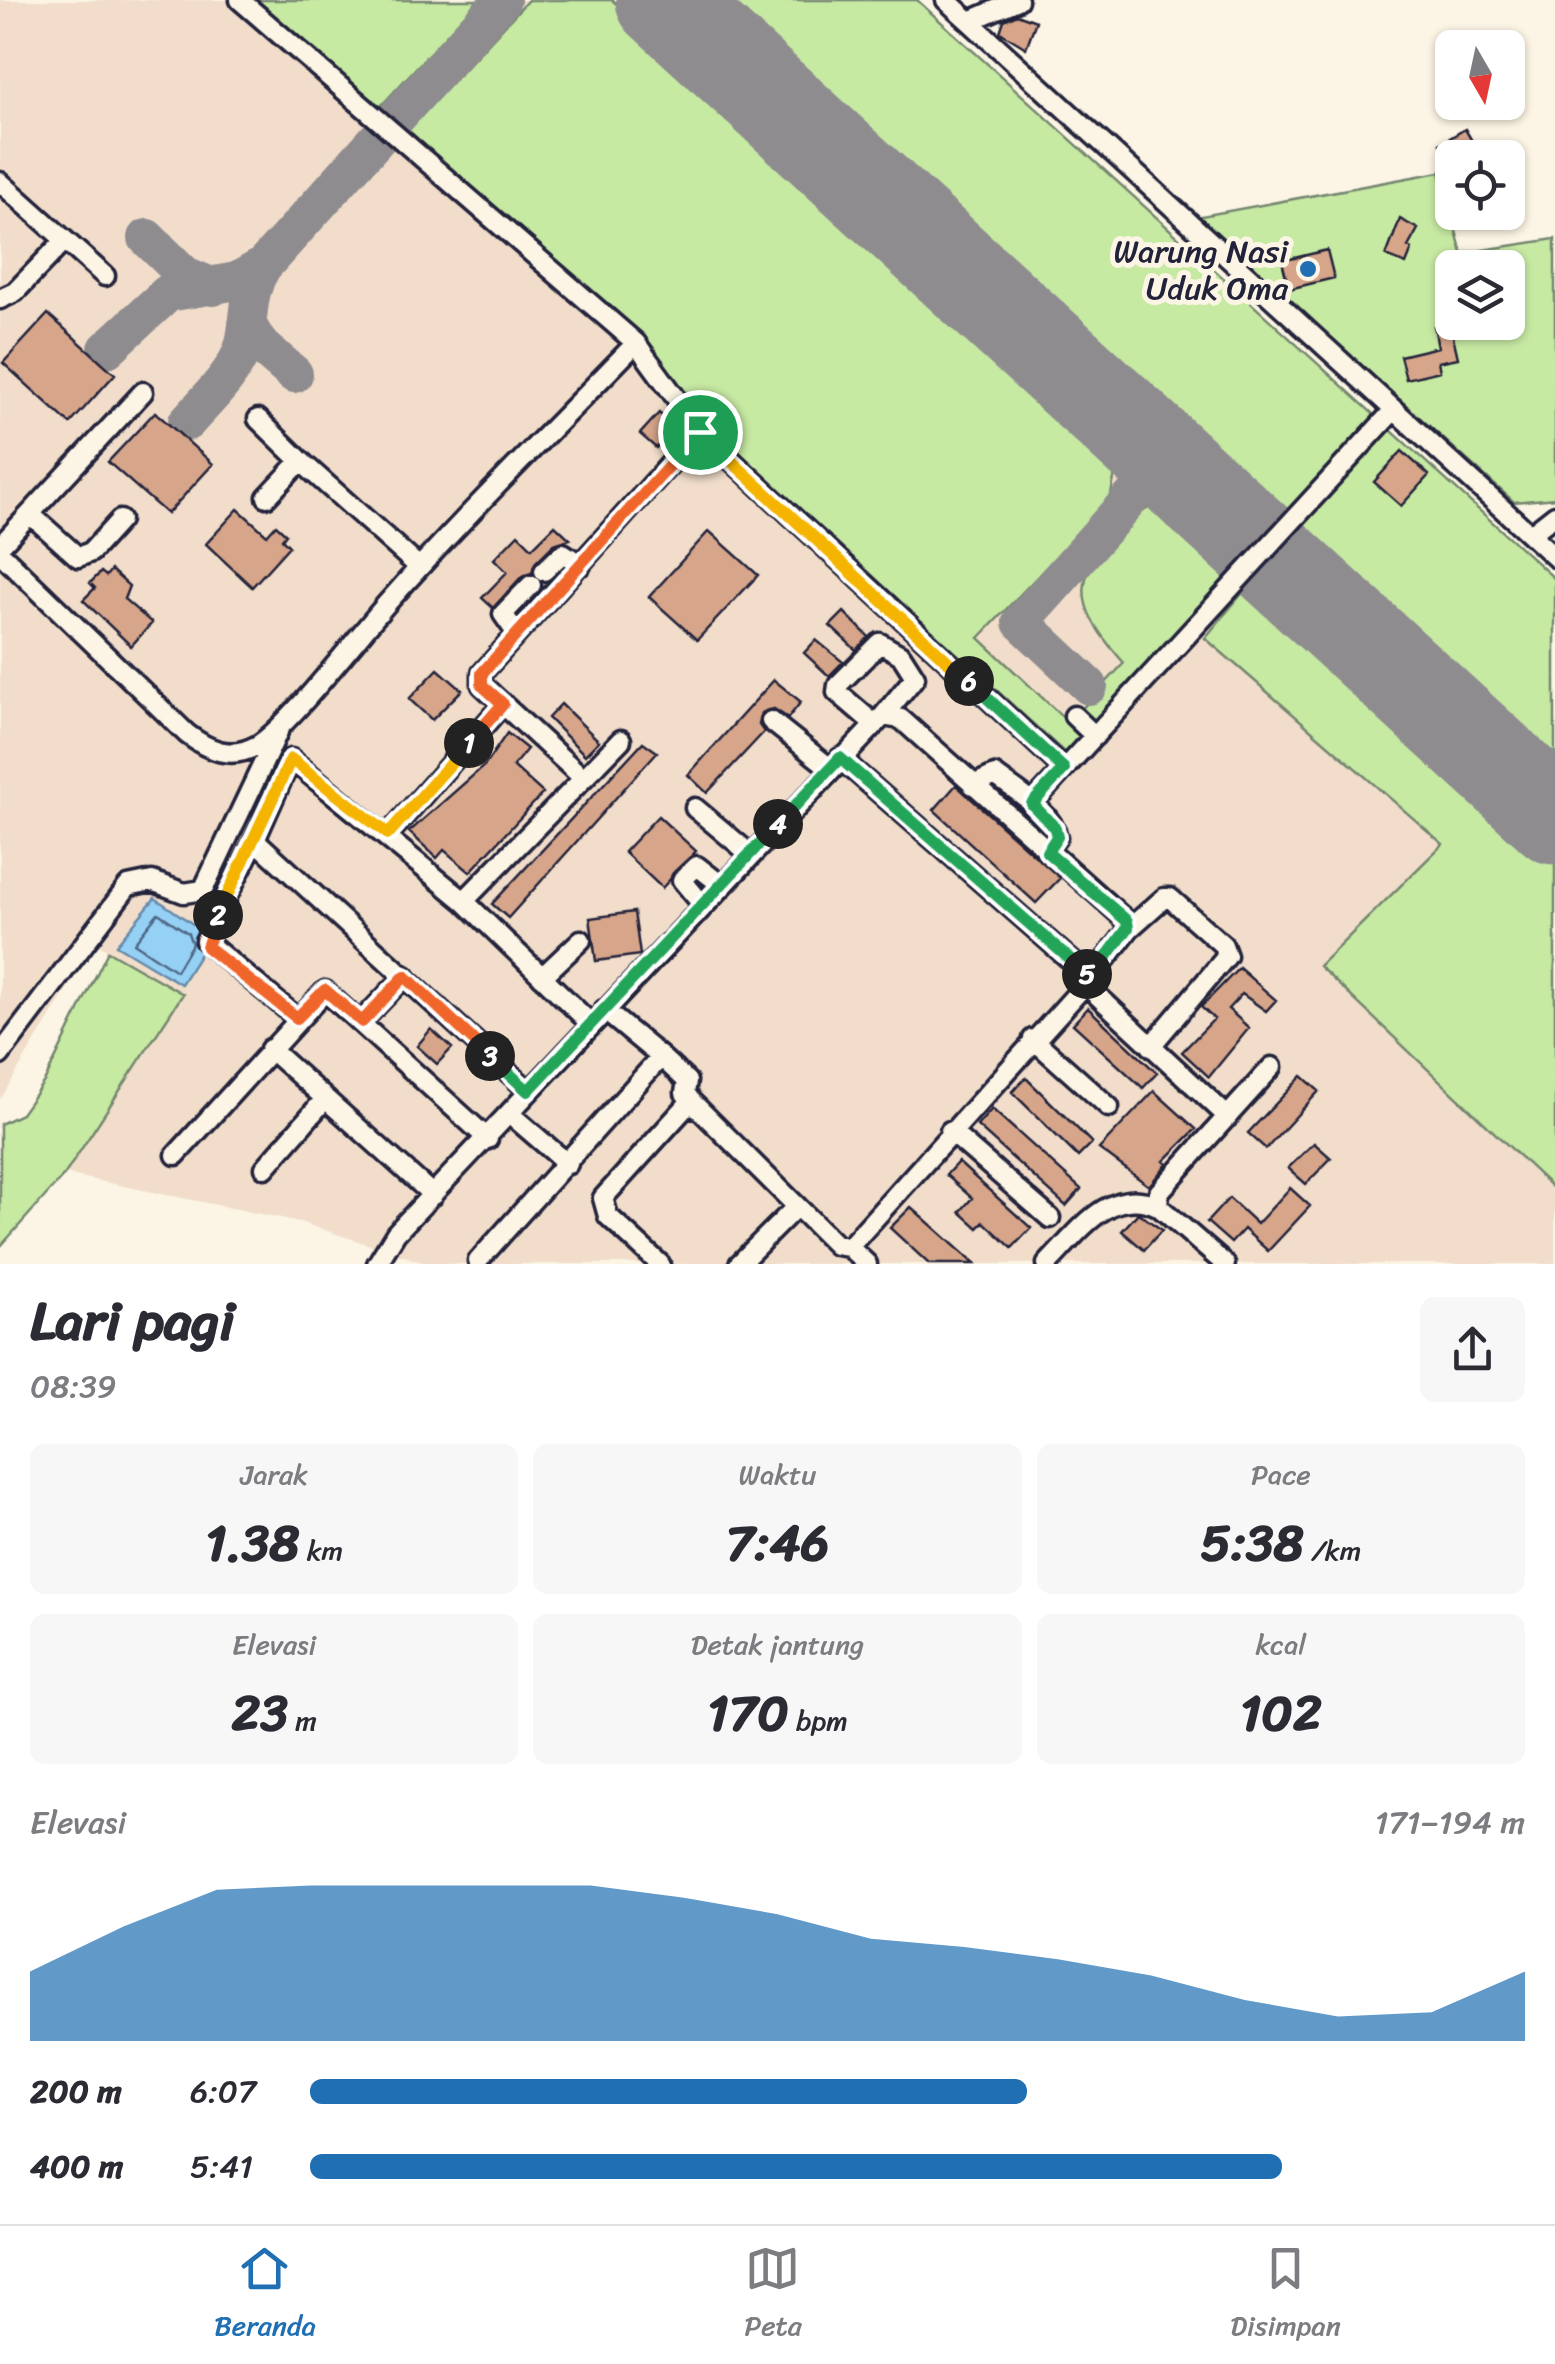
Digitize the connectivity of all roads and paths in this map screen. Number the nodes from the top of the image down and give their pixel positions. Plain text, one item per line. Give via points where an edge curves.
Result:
1 (240, 0) edge
2 (946, 0) edge
3 (1018, 0) edge
4 (970, 21) junction
5 (0, 182) edge
6 (65, 240) junction
7 (105, 276) dead end
8 (0, 299) edge
9 (636, 343) junction
10 (143, 392) dead end
11 (1394, 410) junction
12 (258, 419) dead end
13 (700, 432) junction
14 (1356, 449) junction
15 (1372, 461) dead end
16 (305, 465) junction
17 (268, 497) dead end
18 (30, 514) junction
19 (1555, 514) edge
20 (120, 520) dead end
21 (7, 525) edge
22 (1532, 534) junction
23 (0, 550) edge
24 (1555, 556) edge
25 (581, 565) junction
26 (419, 567) junction
27 (517, 634) junction
28 (503, 704) junction
29 (1074, 716) dead end
30 (284, 719) junction
31 (771, 721) dead end
32 (1096, 736) junction
33 (621, 740) dead end
34 (835, 763) junction
35 (1064, 769) junction
36 (583, 778) junction
37 (973, 785) junction
38 (1032, 804) junction
39 (695, 808) dead end
40 (388, 834) junction
41 (255, 840) junction
42 (1047, 852) junction
43 (750, 854) junction
44 (720, 884) junction
45 (464, 901) junction
46 (702, 904) junction
47 (1128, 928) junction
48 (580, 940) dead end
49 (405, 976) junction
50 (542, 978) junction
51 (1088, 981) junction
52 (598, 1017) junction
53 (297, 1018) junction
54 (362, 1022) junction
55 (1033, 1039) junction
56 (1151, 1046) junction
57 (270, 1049) junction
58 (0, 1054) edge
59 (661, 1057) junction
60 (1272, 1068) dead end
61 (528, 1091) junction
62 (325, 1100) junction
63 (691, 1101) junction
64 (1109, 1107) dead end
65 (510, 1114) junction
66 (1228, 1117) junction
67 (950, 1131) junction
68 (488, 1139) junction
69 (176, 1154) dead end
70 (568, 1164) junction
71 (264, 1168) dead end
72 (433, 1195) junction
73 (797, 1206) junction
74 (1158, 1206) junction
75 (1050, 1218) dead end
76 (849, 1248) junction
77 (478, 1261) dead end
78 (377, 1264) edge
79 (660, 1264) edge
80 (738, 1264) edge
81 (868, 1264) edge
82 (1047, 1264) edge
83 (1225, 1264) edge

1 - 9 street
2 - 4 street
3 - 4 street
4 - 11 street
5 - 6 street
6 - 7 street
6 - 8 street
9 - 13 street
9 - 26 street
10 - 18 street
11 - 14 street
11 - 22 street
12 - 16 street
13 - 25 street
13 - 35 street
14 - 15 street
14 - 32 street
16 - 17 street via 295,467
16 - 26 street
18 - 20 street via 78,558
18 - 21 street
19 - 22 street
21 - 23 street
22 - 24 street
23 - 30 street via 209,750 236,754 259,745
25 - 27 street
25 - 27 street via 563,553 502,614
26 - 30 street
27 - 28 street via 482,673 482,685
28 - 36 street
28 - 40 street
29 - 32 street
30 - 58 street via 203,890 184,893 152,881 128,886
31 - 34 street
32 - 35 street
33 - 36 street
34 - 37 street via 878,719 901,718
34 - 43 street
34 - 51 street
35 - 38 street
36 - 45 street
37 - 38 street via 995,775
37 - 42 street
38 - 42 street via 1055,828
39 - 43 street
40 - 41 street via 291,759
40 - 45 street
41 - 49 street
41 - 53 street via 206,941
42 - 47 street
43 - 44 street
44 - 46 street
44 - 46 street via 697,866 682,880
45 - 50 street
46 - 52 street
47 - 51 street
47 - 56 street via 1170,898 1227,956
48 - 50 street
49 - 54 street
49 - 61 street
50 - 52 street
51 - 55 street
51 - 56 street
52 - 59 street
52 - 61 street
53 - 54 street via 325,990
53 - 57 street
54 - 68 street
55 - 64 street
55 - 67 street
56 - 66 street
57 - 62 street
57 - 69 street
59 - 63 street via 688,1080
59 - 70 street
60 - 66 street
61 - 65 street
62 - 71 street
62 - 72 street
63 - 73 street
63 - 79 street via 602,1198 608,1216
65 - 68 street
65 - 70 street
66 - 74 street via 1158,1192
67 - 75 street
67 - 76 street
68 - 72 street
70 - 77 street
72 - 78 street
73 - 76 street via 836,1245
73 - 80 street
74 - 82 street via 1138,1197 1103,1208
74 - 83 street
76 - 81 street

